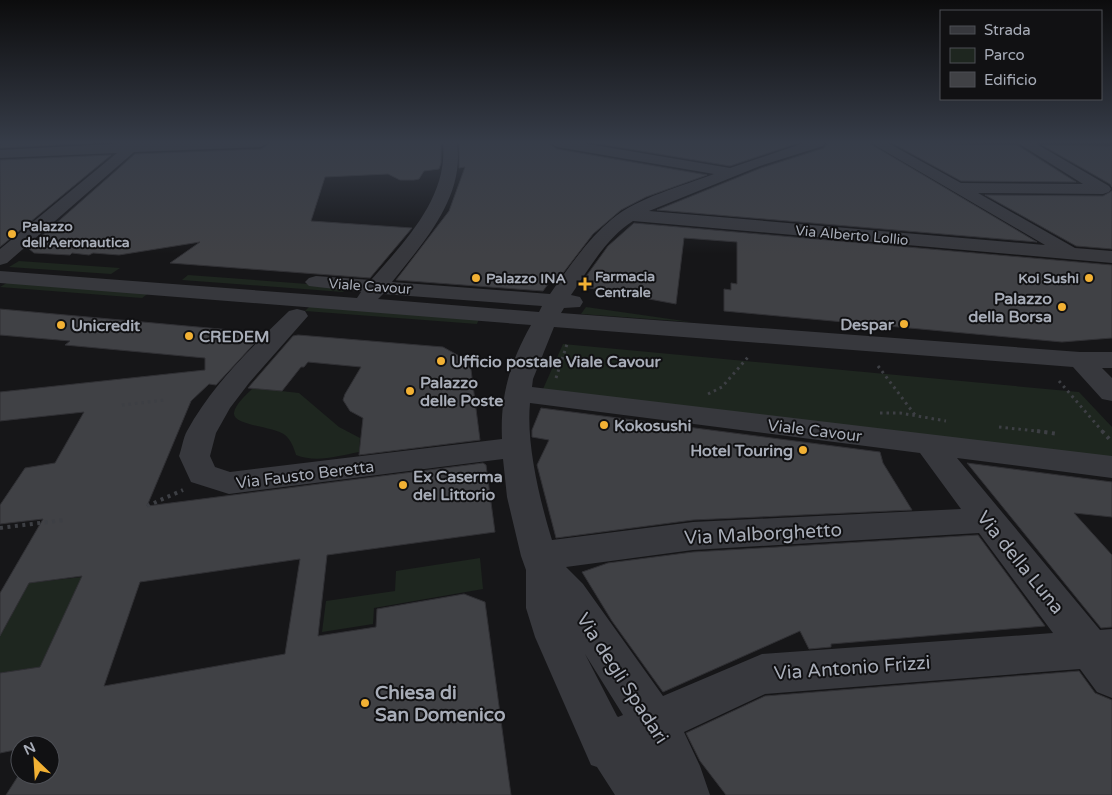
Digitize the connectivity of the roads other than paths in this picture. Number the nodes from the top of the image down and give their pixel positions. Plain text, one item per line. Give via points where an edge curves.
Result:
1 (95, 180) edge
2 (446, 180) edge
3 (709, 180) edge
4 (944, 180) edge
5 (1087, 180) edge
6 (958, 188) junction
7 (1107, 192) edge
8 (629, 215) junction
9 (1074, 254) junction
10 (0, 263) edge
11 (1108, 264) edge
12 (377, 286) junction
13 (0, 293) edge
14 (363, 305) junction
15 (297, 316) junction
16 (547, 318) junction
17 (1080, 360) junction
18 (1112, 360) edge
19 (518, 393) junction
20 (1112, 393) edge
21 (930, 445) junction
22 (516, 447) junction
23 (1112, 467) edge
24 (987, 520) junction
25 (542, 563) junction
26 (1105, 658) edge
27 (654, 723) junction
28 (607, 742) junction
29 (621, 795) edge
30 (644, 795) edge
31 (685, 795) edge

1 - 10 street
2 - 12 street via 430,218
3 - 8 street, Via degli Spadari
4 - 6 street
5 - 7 street
6 - 7 street
6 - 9 street
8 - 9 street, Via Alberto Lollio
8 - 16 street, Via degli Spadari via 601,238
9 - 11 street, Via Alberto Lollio
10 - 12 street, Viale Cavour
10 - 14 street, Viale Cavour
12 - 14 street
12 - 16 street, Viale Cavour
13 - 15 street, Viale Cavour
14 - 16 street, Viale Cavour
15 - 16 street, Viale Cavour
15 - 22 street, Via Fausto Beretta via 225,394 200,435 194,461 198,470 209,479 229,483
16 - 17 street, Viale Cavour
16 - 19 street, Via degli Spadari via 525,364
17 - 18 street, Viale Cavour
17 - 20 street
19 - 21 street, Viale Cavour
19 - 22 street, Via degli Spadari
21 - 23 street, Viale Cavour
21 - 24 street, Via della Luna
22 - 25 street, Via degli Spadari via 523,497
24 - 25 street, Via Malborghetto via 693,536
24 - 26 street, Via della Luna
25 - 27 street, Via degli Spadari via 569,595
25 - 28 street, Via degli Spadari via 546,608 556,637
26 - 27 street, Via Antonio Frizzi via 762,674
27 - 28 street, Via Antonio Frizzi
27 - 31 street, Via degli Spadari via 676,766
28 - 29 street
28 - 30 street, Via degli Spadari

